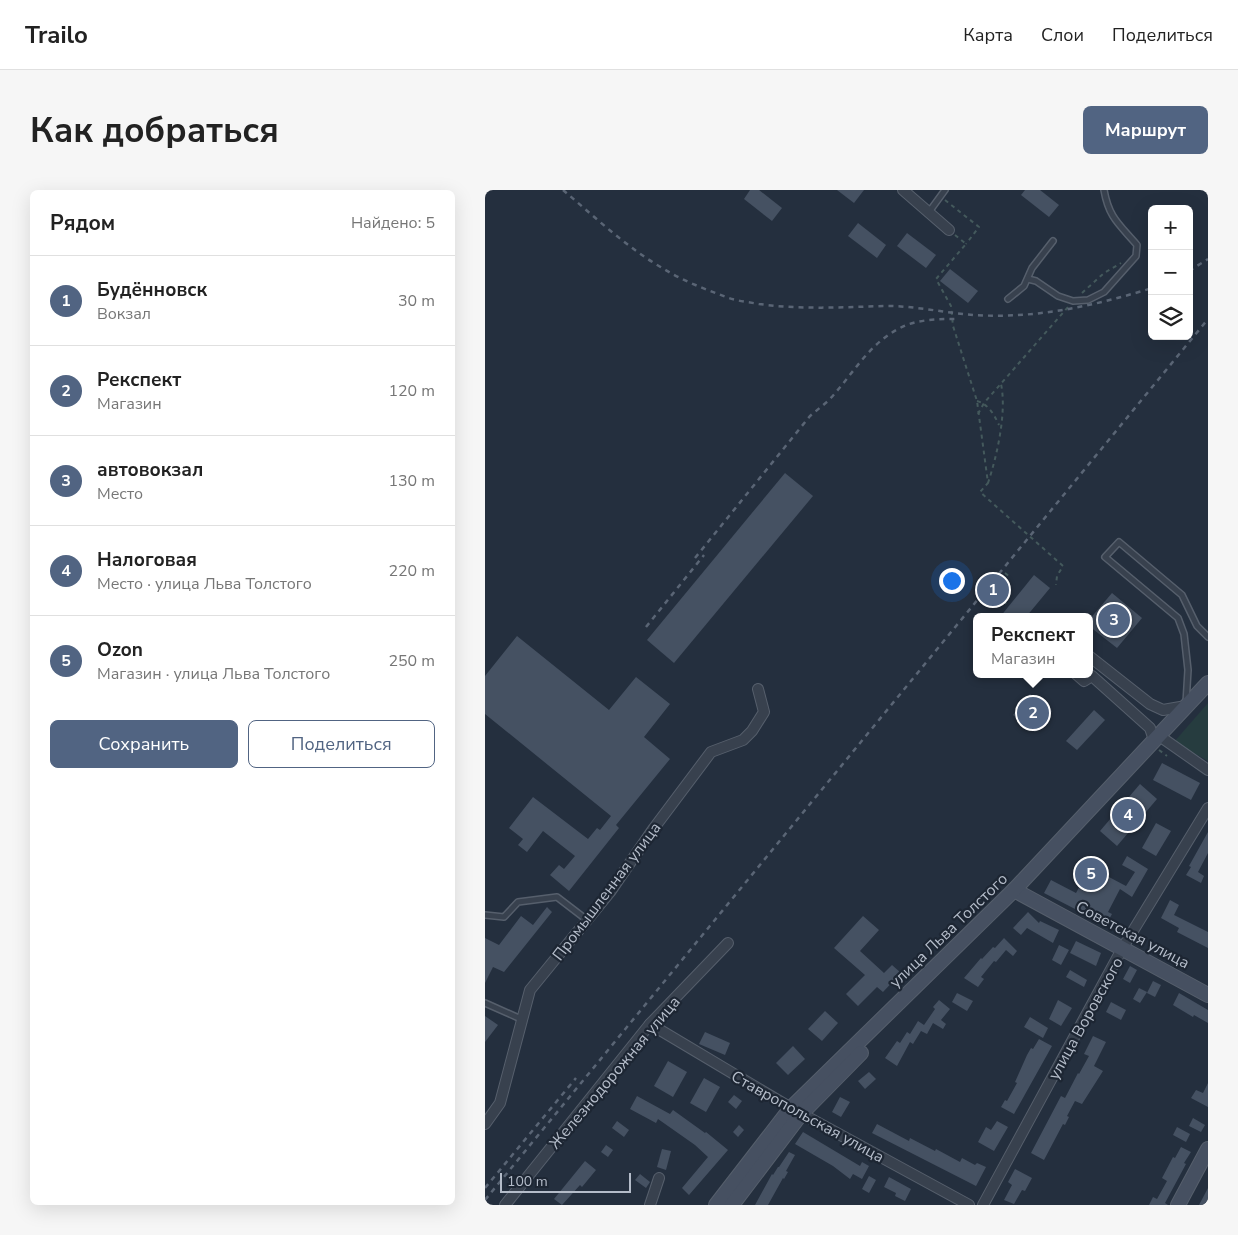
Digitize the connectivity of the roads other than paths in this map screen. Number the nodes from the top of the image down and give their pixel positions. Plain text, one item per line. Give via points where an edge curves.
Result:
1 (903, 190) edge
2 (945, 190) edge
3 (1104, 190) edge
4 (929, 212) junction
5 (949, 230) road end
6 (1053, 241) dead end
7 (1028, 279) junction
8 (1008, 300) dead end
9 (1208, 637) edge
10 (1093, 659) edge
11 (1093, 677) edge
12 (1208, 683) edge
13 (758, 689) dead end
14 (1186, 706) junction
15 (1156, 738) junction
16 (1208, 770) edge
17 (1208, 808) edge
18 (1016, 891) junction
19 (485, 915) edge
20 (588, 920) junction
21 (728, 943) dead end
22 (1123, 948) junction
23 (1208, 995) edge
24 (485, 1003) edge
25 (521, 1019) junction
26 (650, 1024) junction
27 (796, 1111) junction
28 (485, 1124) edge
29 (1208, 1149) edge
30 (659, 1178) dead end
31 (505, 1205) edge
32 (651, 1205) edge
33 (717, 1205) edge
34 (732, 1205) edge
35 (969, 1205) edge
36 (983, 1205) edge
37 (1178, 1205) edge

1 - 4 street
2 - 4 lane
3 - 7 lane via 1111,216 1137,245 1133,260 1104,292 1088,300 1073,301 1058,296
4 - 5 street
6 - 7 lane via 1032,268
7 - 8 lane
9 - 14 lane via 1197,626 1182,595 1119,542 1105,557 1178,618 1184,634 1188,670
10 - 14 street via 1150,704 1163,710
11 - 15 street via 1150,728
12 - 14 main road, улица Льва Толстого
13 - 20 street, Промышленная улица via 764,712 752,731 743,740 711,752
14 - 15 main road, улица Льва Толстого
15 - 16 street
15 - 18 main road, улица Льва Толстого
17 - 22 street, улица Воровского
18 - 22 main road, Советская улица
18 - 27 main road, улица Льва Толстого
19 - 20 lane via 504,917 518,902 557,897
20 - 25 street, Промышленная улица via 530,990
21 - 26 street, Железнодорожная улица
22 - 23 main road, Советская улица
22 - 36 street, улица Воровского
24 - 25 lane
25 - 28 street, Промышленная улица via 500,1104
26 - 27 street, Ставропольская улица
26 - 31 street, Железнодорожная улица
27 - 33 main road, улица Льва Толстого
27 - 34 main road, улица Льва Толстого
27 - 35 street, Ставропольская улица
29 - 37 main road
30 - 32 street

